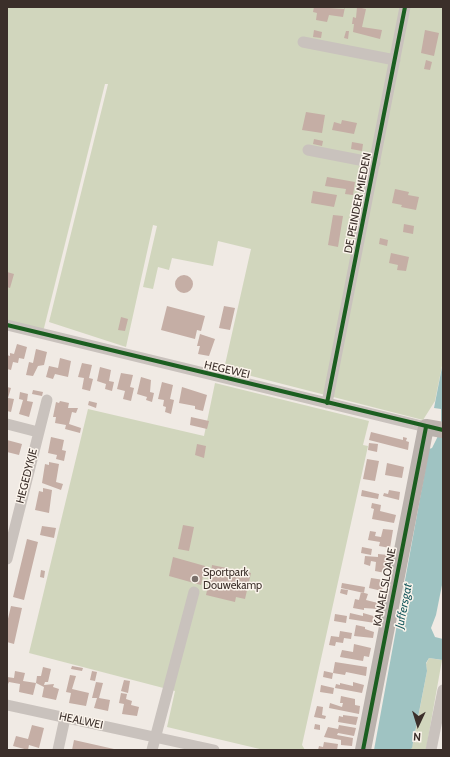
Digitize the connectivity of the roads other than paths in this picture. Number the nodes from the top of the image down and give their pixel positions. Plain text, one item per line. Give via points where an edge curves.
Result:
1 (406, 7) edge
2 (303, 42) dead end
3 (395, 60) junction
4 (308, 150) dead end
5 (375, 163) junction
6 (7, 325) edge
7 (47, 400) dead end
8 (327, 403) junction
9 (7, 424) edge
10 (433, 428) edge
11 (38, 432) junction
12 (12, 520) edge
13 (7, 559) edge
14 (194, 592) dead end
15 (443, 690) edge
16 (7, 705) edge
17 (440, 716) edge
18 (65, 718) junction
19 (156, 737) junction
20 (58, 750) edge
21 (152, 750) edge
22 (214, 750) edge
23 (363, 750) edge
24 (432, 750) edge

1 - 3 street, DE PEINDER MIEDEN
2 - 3 street
3 - 5 street, DE PEINDER MIEDEN
4 - 5 street, DE PEINDER MIEDEN
5 - 8 street, DE PEINDER MIEDEN
6 - 8 street, HEGEWEI
7 - 11 street, HEGEDYKJE
8 - 10 street, HEGEWEI
9 - 11 street
10 - 23 street, KANAELSLOANE
11 - 12 street, HEGEDYKJE
12 - 13 street, HEGEDYKJE
14 - 19 street
15 - 17 street
16 - 18 street, HEALWEI
17 - 24 street
18 - 19 street, HEALWEI
18 - 20 street
19 - 21 street
19 - 22 street, HEALWEI

